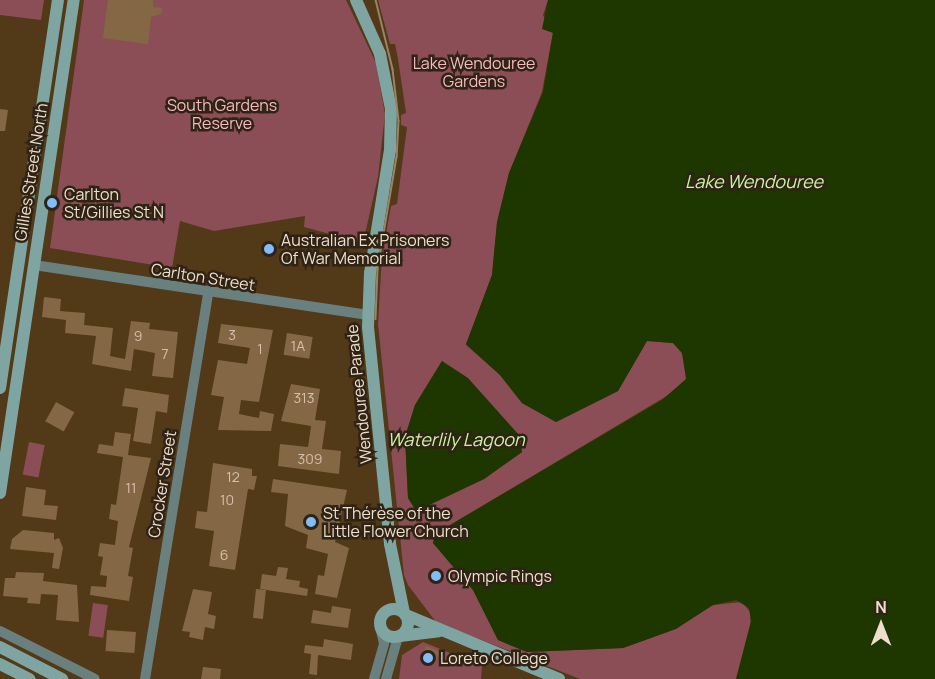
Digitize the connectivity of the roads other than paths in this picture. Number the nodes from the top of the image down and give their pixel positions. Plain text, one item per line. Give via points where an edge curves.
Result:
1 (58, 0) edge
2 (74, 0) edge
3 (356, 0) edge
4 (69, 29) junction
5 (52, 43) junction
6 (34, 265) junction
7 (208, 293) junction
8 (368, 315) junction
9 (6, 347) junction
10 (21, 349) junction
11 (0, 388) edge
12 (0, 493) edge
13 (395, 576) junction
14 (384, 612) junction
15 (405, 614) junction
16 (380, 627) junction
17 (0, 631) edge
18 (440, 631) junction
19 (399, 636) junction
20 (0, 647) edge
21 (0, 664) edge
22 (29, 679) edge
23 (62, 679) edge
24 (95, 679) edge
25 (145, 679) edge
26 (374, 679) edge
27 (386, 679) edge
28 (558, 679) edge

1 - 5 main road, Gillies Street North
2 - 4 main road, Gillies Street North
3 - 8 main road, Wendouree Parade via 384,68 392,127
4 - 5 main road
4 - 6 main road, Gillies Street North
5 - 9 main road, Gillies Street North
6 - 7 street, Carlton Street
6 - 10 main road, Gillies Street North
7 - 8 street, Carlton Street
7 - 25 street, Crocker Street
8 - 13 main road, Wendouree Parade
9 - 10 main road
9 - 11 main road, Gillies Street North
10 - 12 main road, Gillies Street North
13 - 14 main road, Wendouree Parade
13 - 15 main road, Wendouree Parade
14 - 15 main road via 394,609
14 - 16 main road
15 - 18 main road
15 - 19 main road via 407,628
16 - 19 main road via 387,636
16 - 26 street via 384,643
17 - 24 street
18 - 19 main road
18 - 28 main road
19 - 27 street
20 - 23 main road
21 - 22 main road

